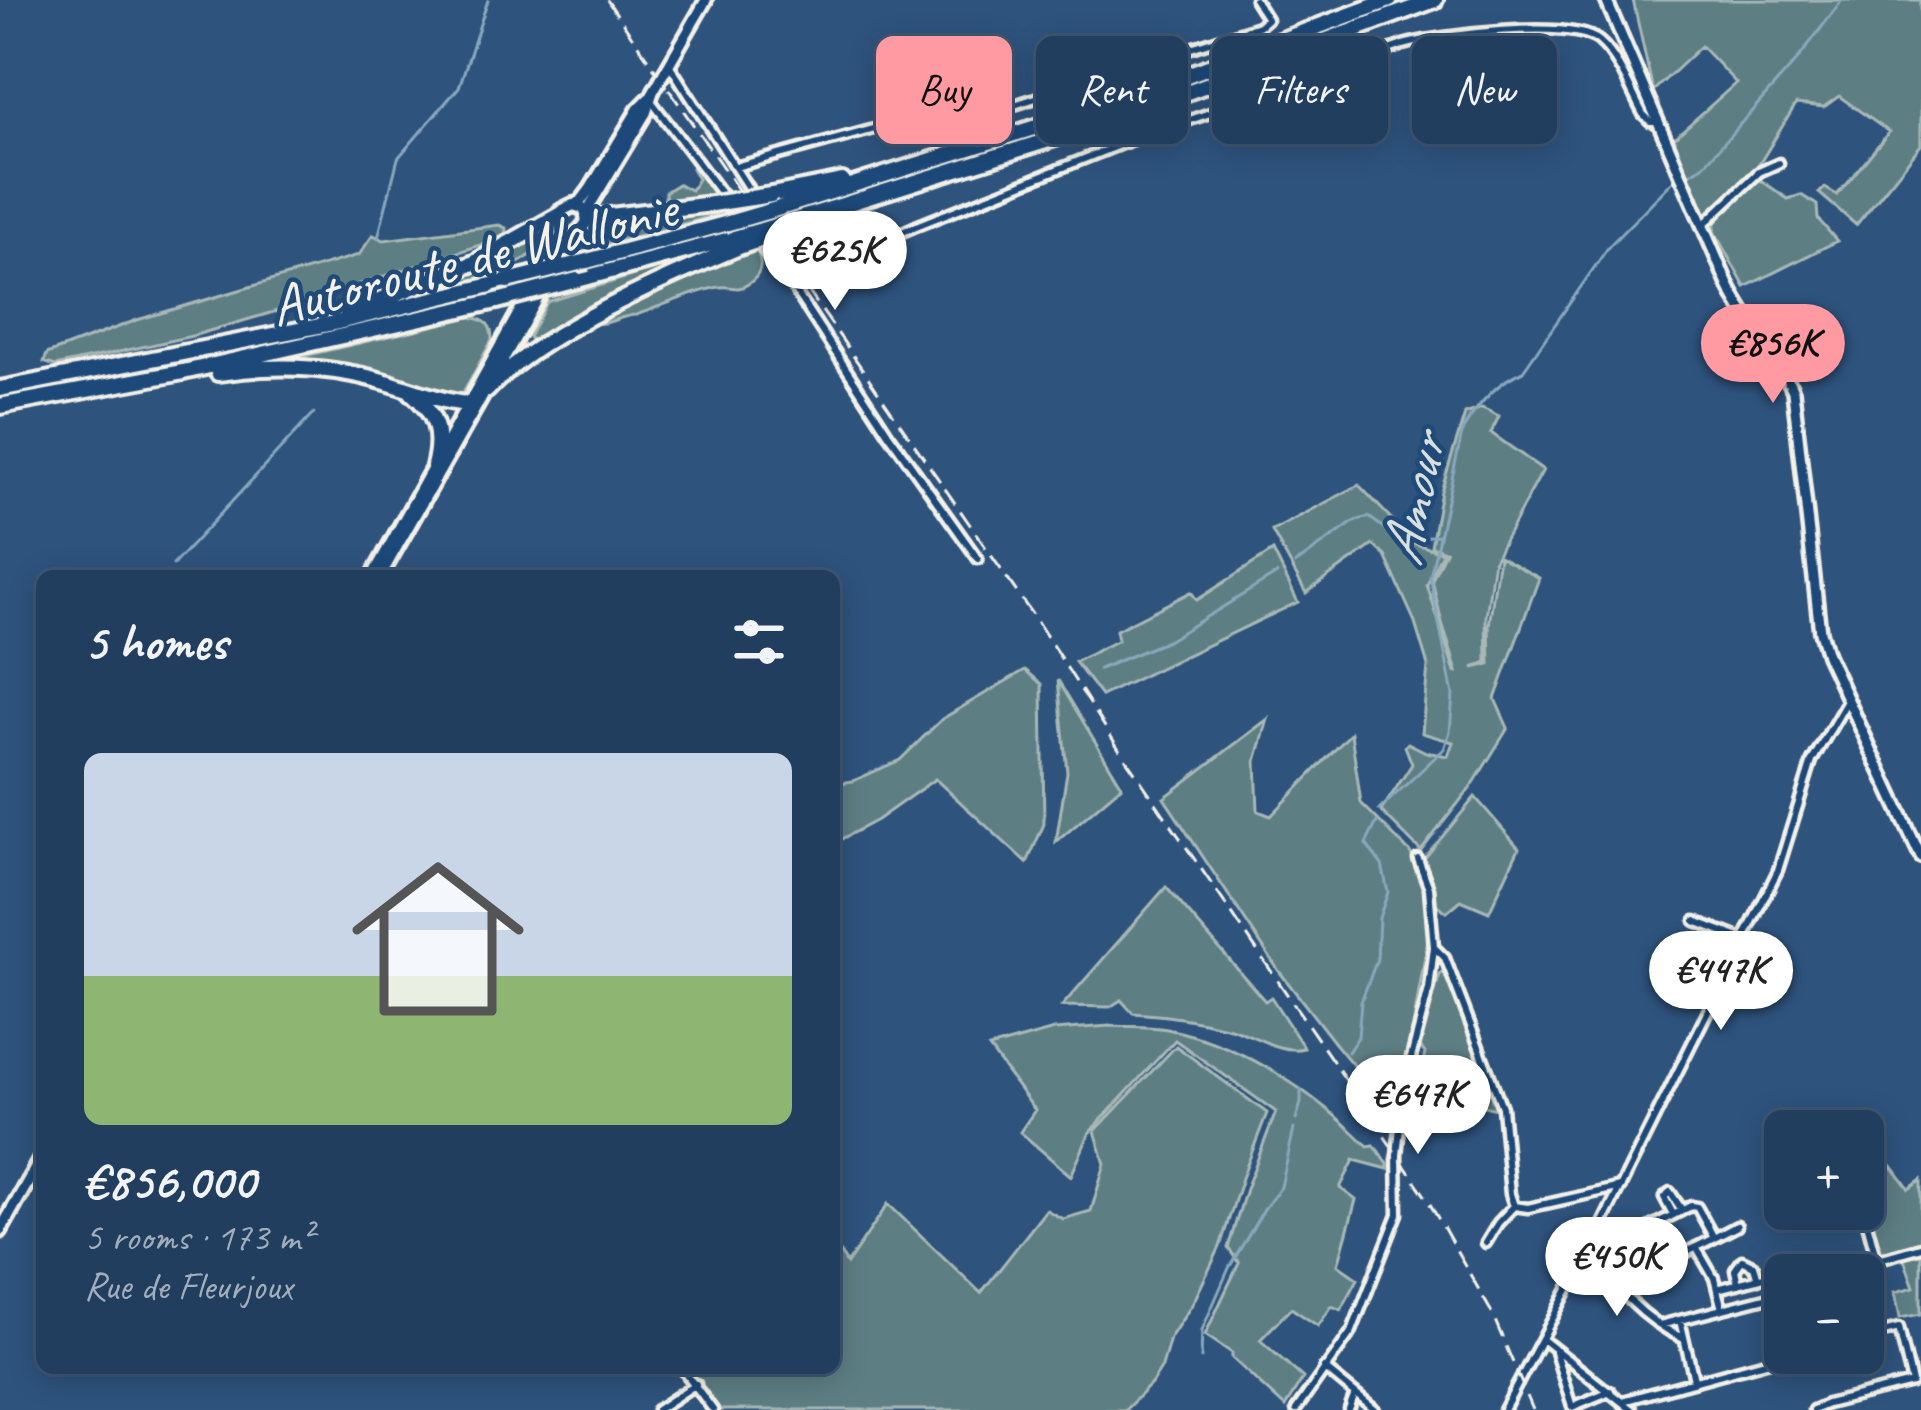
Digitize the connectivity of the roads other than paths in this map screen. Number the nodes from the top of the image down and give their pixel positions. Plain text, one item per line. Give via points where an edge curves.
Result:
1 (706, 0) edge
2 (1255, 0) edge
3 (1390, 0) edge
4 (1435, 0) edge
5 (1606, 0) edge
6 (667, 68) junction
7 (651, 95) junction
8 (1657, 121) junction
9 (628, 133) junction
10 (620, 156) junction
11 (1778, 163) dead end
12 (735, 167) junction
13 (776, 201) junction
14 (604, 202) joint
15 (573, 205) junction
16 (618, 215) junction
17 (588, 217) junction
18 (561, 222) junction
19 (1703, 225) junction
20 (576, 233) junction
21 (737, 243) junction
22 (334, 323) junction
23 (509, 341) junction
24 (530, 354) junction
25 (183, 371) junction
26 (0, 389) edge
27 (408, 390) junction
28 (485, 394) junction
29 (467, 404) junction
30 (0, 406) edge
31 (434, 466) junction
32 (978, 559) dead end
33 (379, 570) edge
34 (380, 570) edge
35 (1847, 701) junction
36 (1921, 857) edge
37 (1418, 859) dead end
38 (1695, 921) dead end
39 (1744, 940) junction
40 (1434, 947) junction
41 (36, 1168) edge
42 (36, 1181) edge
43 (1621, 1187) junction
44 (1514, 1206) junction
45 (1682, 1210) junction
46 (1673, 1215) junction
47 (1737, 1226) dead end
48 (0, 1231) edge
49 (1714, 1238) junction
50 (1486, 1243) dead end
51 (0, 1244) edge
52 (1696, 1247) junction
53 (1921, 1247) edge
54 (1589, 1250) junction
55 (1884, 1258) edge
56 (1764, 1278) edge
57 (1758, 1279) junction
58 (1738, 1284) junction
59 (1717, 1289) junction
60 (1764, 1296) edge
61 (1722, 1309) junction
62 (1680, 1320) junction
63 (1660, 1325) junction
64 (1884, 1332) edge
65 (1542, 1339) junction
66 (1684, 1339) junction
67 (1554, 1348) junction
68 (1764, 1362) edge
69 (1324, 1368) junction
70 (687, 1374) edge
71 (1694, 1380) junction
72 (696, 1384) junction
73 (1610, 1391) junction
74 (1354, 1394) junction
75 (1622, 1401) junction
76 (657, 1410) edge
77 (713, 1410) edge
78 (1296, 1410) edge
79 (1349, 1410) edge
80 (1375, 1410) edge
81 (1504, 1410) edge
82 (1631, 1410) edge
83 (1813, 1410) edge

1 - 6 street
2 - 12 street via 1267,19 1259,26 1145,65 967,118 878,128
3 - 13 highway, Autoroute de Wallonie via 1123,99 877,179
4 - 21 highway, bridge via 1109,121
5 - 8 street
6 - 7 street, bridge
6 - 12 street
7 - 9 street
7 - 32 street
8 - 12 street via 1643,114 1613,58 1586,33 1419,41 1119,146 815,267 790,252
8 - 19 street
9 - 10 street
9 - 15 street
10 - 14 street
10 - 17 street
11 - 19 street
13 - 16 highway, bridge
13 - 22 highway, Autoroute de Wallonie, bridge via 725,224
14 - 16 highway
15 - 17 main road
15 - 18 main road
16 - 17 highway
17 - 20 main road
18 - 20 main road
18 - 22 highway
18 - 23 main road
19 - 35 street via 1738,305 1793,391 1820,632
20 - 23 main road
21 - 24 highway
21 - 25 highway, Autoroute de Wallonie, bridge
22 - 26 highway, Autoroute de Wallonie
23 - 24 highway via 520,355
23 - 28 main road
23 - 29 main road
24 - 28 highway
25 - 27 highway via 314,369
25 - 30 highway, Autoroute de Wallonie
27 - 29 highway
27 - 31 highway via 438,428
28 - 29 main road
28 - 34 main road
29 - 31 main road
31 - 33 main road
35 - 36 street
35 - 39 street via 1812,760 1778,870
37 - 40 street
38 - 39 street
39 - 43 street
40 - 44 street via 1502,1107
40 - 69 street via 1405,1081 1398,1214 1352,1331
41 - 48 main road
42 - 51 main road
43 - 44 street
43 - 54 street
44 - 50 street
45 - 46 street
45 - 46 street via 1670,1192 1664,1197
45 - 49 street via 1697,1208
46 - 52 street via 1632,1236 1634,1244 1664,1264
47 - 49 street
49 - 52 street
52 - 59 street
53 - 55 street
54 - 63 street via 1623,1295
54 - 65 street
56 - 57 street
57 - 58 street
57 - 58 street via 1742,1260
58 - 59 street
59 - 61 street
60 - 61 street
61 - 62 street
62 - 63 street
62 - 66 street
63 - 66 street
64 - 83 street via 1899,1328 1912,1383
65 - 67 street
65 - 81 street
66 - 71 street
67 - 73 street
67 - 73 street via 1572,1407
68 - 71 street
69 - 74 street
69 - 78 street
70 - 72 street
71 - 75 street
72 - 76 street
72 - 77 street
73 - 75 street
74 - 79 street
74 - 80 street
75 - 82 street

